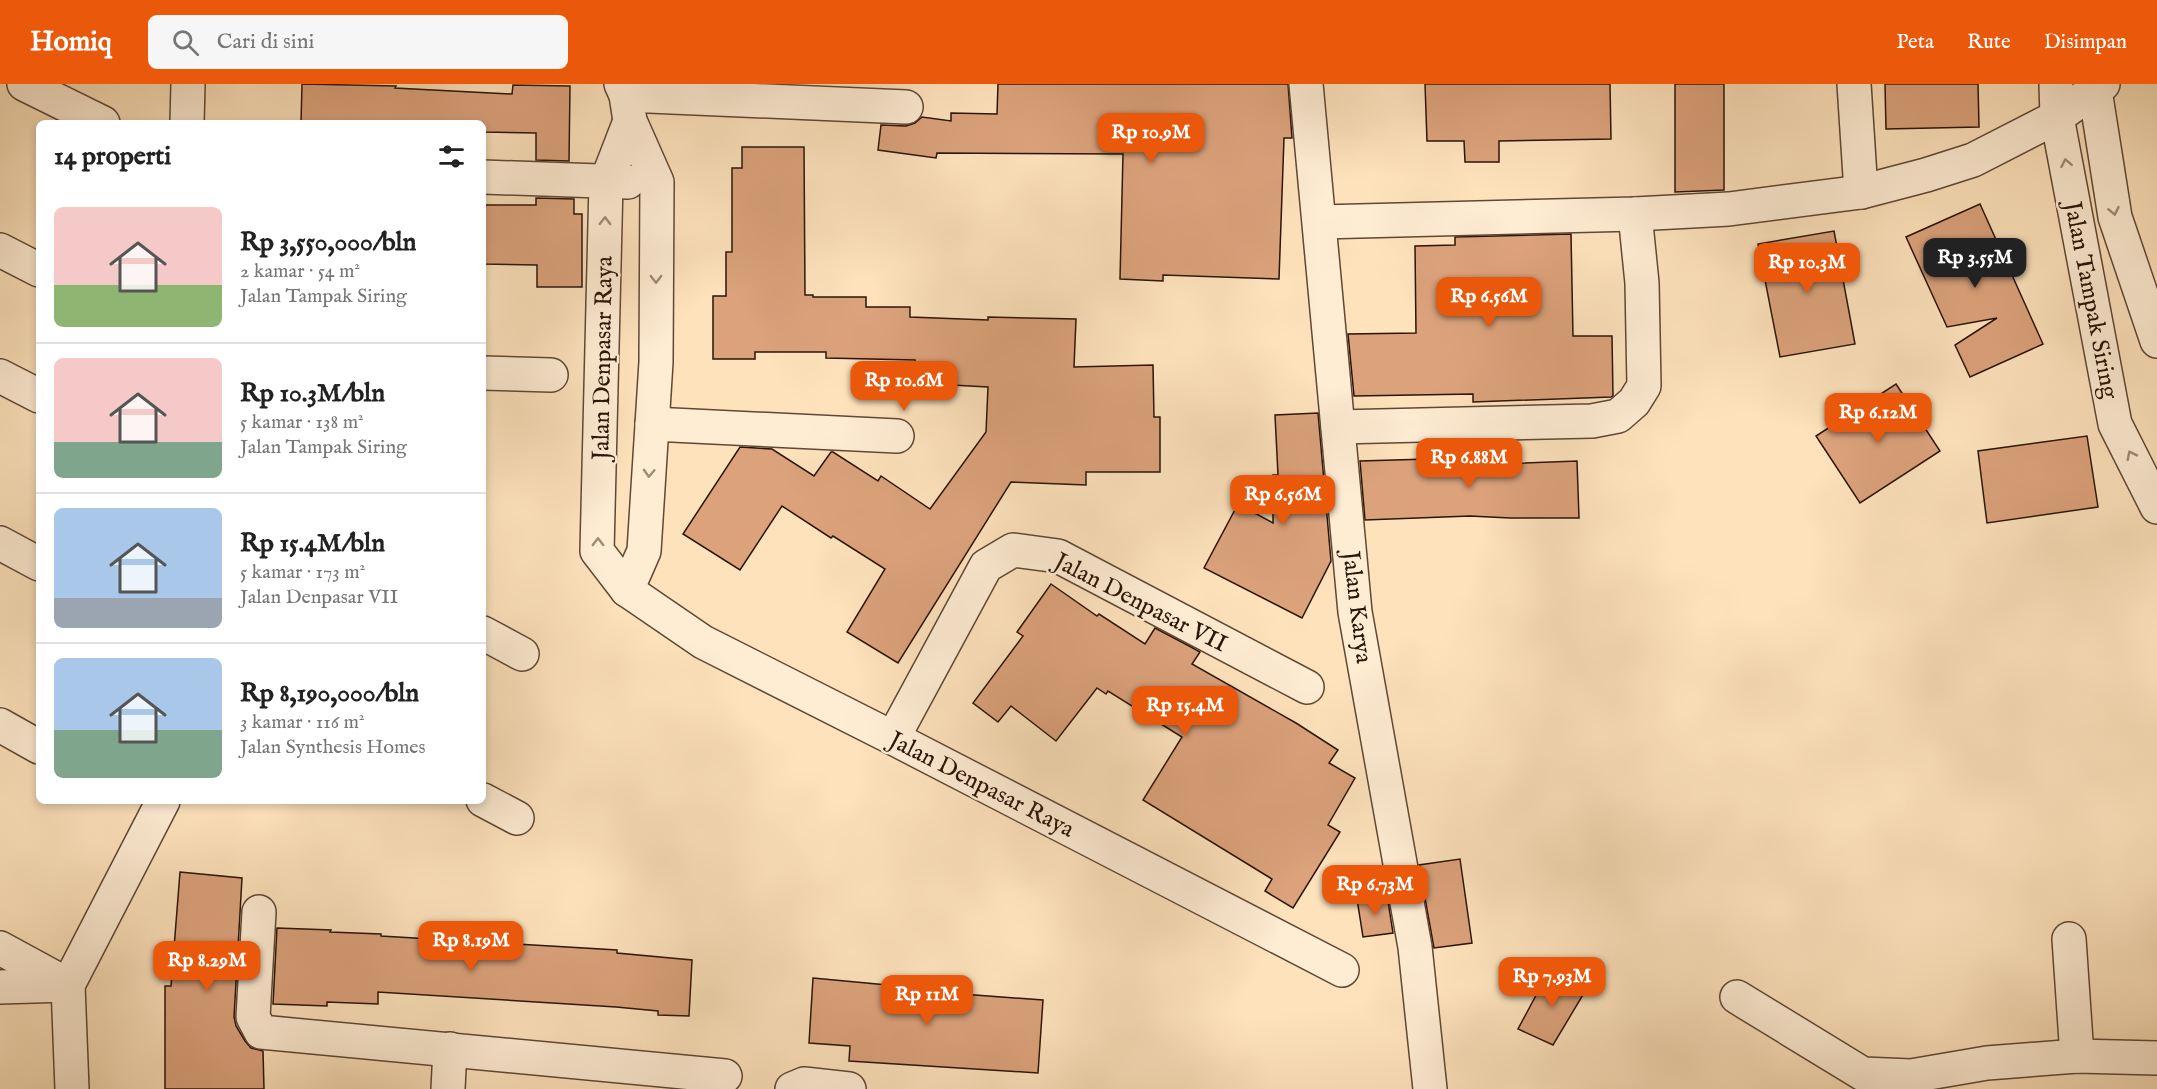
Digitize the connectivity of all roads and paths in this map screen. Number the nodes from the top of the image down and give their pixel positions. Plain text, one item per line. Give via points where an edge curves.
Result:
1 (24, 84) edge
2 (188, 84) edge
3 (1306, 84) edge
4 (1854, 84) edge
5 (2056, 84) edge
6 (2097, 86) edge
7 (626, 100) edge
8 (906, 107) dead end
9 (2057, 117) junction
10 (97, 120) edge
11 (187, 120) edge
12 (486, 177) edge
13 (657, 182) junction
14 (606, 183) junction
15 (1861, 192) junction
16 (1635, 214) junction
17 (1320, 222) junction
18 (0, 250) edge
19 (36, 268) edge
20 (2157, 341) edge
21 (486, 373) edge
22 (551, 375) dead end
23 (0, 376) edge
24 (36, 394) edge
25 (652, 424) junction
26 (1338, 427) junction
27 (897, 436) dead end
28 (2157, 507) edge
29 (0, 543) edge
30 (36, 562) edge
31 (627, 590) junction
32 (486, 635) edge
33 (522, 654) dead end
34 (1306, 687) dead end
35 (0, 725) edge
36 (893, 738) junction
37 (36, 745) edge
38 (486, 802) edge
39 (152, 805) edge
40 (518, 818) dead end
41 (260, 912) dead end
42 (2069, 939) dead end
43 (0, 948) edge
44 (1342, 970) dead end
45 (68, 985) junction
46 (0, 987) edge
47 (1737, 997) dead end
48 (450, 1049) junction
49 (2077, 1056) junction
50 (2157, 1058) edge
51 (725, 1076) dead end
52 (1980, 1076) edge
53 (72, 1089) edge
54 (448, 1089) edge
55 (792, 1089) edge
56 (849, 1089) edge
57 (1430, 1089) edge

1 - 10 street
2 - 11 street
3 - 17 street, Jalan Karya
4 - 15 street
5 - 9 street, Jalan Tampak Siring
6 - 9 street
6 -> 20 street, Jalan Tampak Siring via 2115,217
7 - 8 street
7 - 13 street, Jalan Denpasar Raya
7 - 14 street, Jalan Denpasar Raya
9 - 15 street via 1973,160
28 -> 9 street, Jalan Tampak Siring via 2115,424
12 - 14 street
13 - 14 street
13 -> 25 street, Jalan Denpasar Raya
31 -> 14 street, Jalan Denpasar Raya via 597,552
15 - 16 street via 1728,209
16 - 17 street
16 - 26 street via 1642,283 1644,386 1618,416 1592,421
17 - 26 street, Jalan Karya
18 - 19 street
21 - 22 street
23 - 24 street
25 - 27 street
25 -> 31 street, Jalan Denpasar Raya via 644,551
26 - 57 street, Jalan Karya via 1355,612 1415,948
29 - 30 street
31 - 36 street, Jalan Denpasar Raya via 703,642
32 - 33 street
34 - 36 street, Jalan Denpasar VII via 1058,556 1013,550 986,566
35 - 37 street
36 - 44 street, Jalan Denpasar Raya
38 - 40 street
39 - 45 street
41 - 48 street via 253,1017 261,1032
42 - 49 street
43 - 45 street
45 - 46 street
45 - 53 street
47 - 52 street via 1863,1074
48 - 51 street
48 - 54 street
49 - 50 street
49 - 52 street
55 - 56 street via 804,1084

